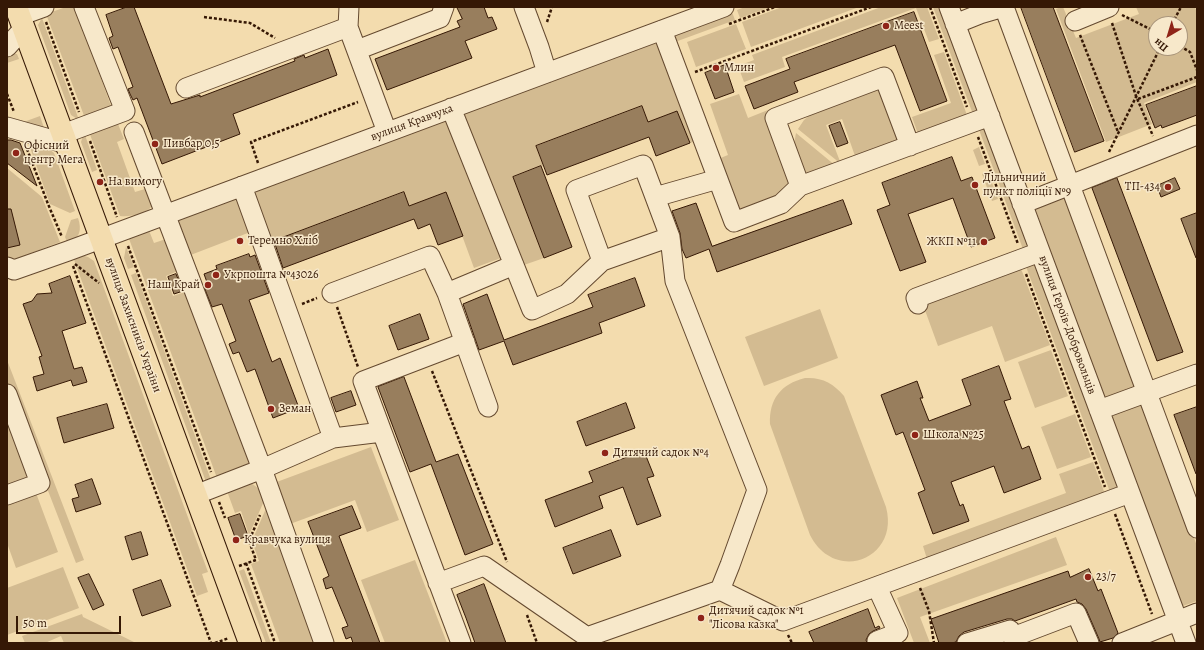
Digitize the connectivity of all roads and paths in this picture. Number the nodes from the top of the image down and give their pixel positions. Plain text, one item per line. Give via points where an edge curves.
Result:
1 (44, 7) edge
2 (84, 7) edge
3 (349, 7) edge
4 (444, 7) edge
5 (524, 7) edge
6 (724, 7) edge
7 (871, 7) edge
8 (1004, 7) edge
9 (1181, 7) edge
10 (1108, 8) edge
11 (952, 16) edge
12 (1176, 16) edge
13 (20, 17) edge
14 (204, 17) dead end
15 (1075, 21) joint
16 (348, 27) junction
17 (1148, 28) edge
18 (662, 30) junction
19 (7, 48) edge
20 (291, 48) junction
21 (357, 50) junction
22 (1188, 51) edge
23 (1156, 56) edge
24 (1197, 70) edge
25 (547, 73) junction
26 (680, 77) junction
27 (1197, 77) edge
28 (186, 88) dead end
29 (7, 94) edge
30 (374, 96) junction
31 (1136, 96) junction
32 (1138, 99) junction
33 (451, 108) junction
34 (990, 116) junction
35 (14, 129) edge
36 (134, 132) dead end
37 (387, 132) junction
38 (1118, 133) junction
39 (1197, 135) edge
40 (65, 139) junction
41 (910, 146) junction
42 (1158, 150) junction
43 (1099, 173) junction
44 (264, 178) junction
45 (718, 179) junction
46 (1070, 184) junction
47 (242, 186) junction
48 (800, 186) junction
49 (655, 197) junction
50 (1022, 204) junction
51 (166, 214) junction
52 (122, 230) junction
53 (670, 237) junction
54 (101, 238) junction
55 (68, 251) junction
56 (1040, 252) junction
57 (1020, 259) junction
58 (602, 262) junction
59 (514, 265) junction
60 (9, 270) edge
61 (332, 293) junction
62 (447, 293) junction
63 (918, 304) dead end
64 (287, 310) junction
65 (464, 342) junction
66 (427, 356) junction
67 (1197, 374) edge
68 (363, 380) junction
69 (1146, 393) junction
70 (7, 394) edge
71 (488, 407) dead end
72 (1099, 410) junction
73 (382, 432) junction
74 (333, 438) junction
75 (262, 468) junction
76 (216, 486) junction
77 (270, 492) junction
78 (1130, 493) junction
79 (7, 495) edge
80 (195, 495) junction
81 (1110, 500) junction
82 (1197, 528) edge
83 (246, 564) junction
84 (224, 572) junction
85 (914, 573) junction
86 (438, 583) junction
87 (877, 586) junction
88 (518, 589) junction
89 (720, 590) junction
90 (1197, 613) edge
91 (1178, 621) junction
92 (1157, 629) junction
93 (229, 638) dead end
94 (900, 638) edge
95 (1014, 640) edge
96 (211, 643) edge
97 (215, 643) edge
98 (250, 643) edge
99 (275, 643) edge
100 (324, 643) edge
101 (461, 643) edge
102 (878, 643) edge
103 (934, 643) edge
104 (967, 643) edge
105 (1089, 643) edge
106 (1122, 643) edge
107 (1186, 643) edge

1 - 13 street
2 - 40 street via 125,111
3 - 16 street
4 - 21 street via 440,18
5 - 25 street
6 - 18 street, вулиця Кравчука
7 - 26 path
8 - 11 street via 980,14
8 - 46 street
9 - 12 path
10 - 15 street
10 - 17 path
10 - 31 path
11 - 34 street, вулиця Героїв-Добровольців
13 - 19 street
13 - 40 main road, вулиця Захисників України
14 - 20 path via 250,23
15 - 38 path
16 - 20 street
16 - 21 street
18 - 25 street, вулиця Кравчука
18 - 26 street
20 - 28 street
21 - 30 street
22 - 24 path
23 - 31 path
25 - 33 street, вулиця Кравчука
26 - 45 street
27 - 32 path
29 - 35 path
30 - 37 street
30 - 44 path via 250,142
31 - 32 path
31 - 38 path
32 - 42 path
33 - 37 street, вулиця Кравчука
33 - 59 street
34 - 41 street
34 - 50 street, вулиця Героїв-Добровольців
35 - 40 street
35 - 55 path
36 - 51 street
37 - 44 street, вулиця Кравчука
38 - 43 path
39 - 42 street
40 - 54 main road, вулиця Захисників України
41 - 48 street
41 - 48 street via 884,77 775,118
42 - 43 street
43 - 46 street
44 - 47 street, вулиця Кравчука
45 - 48 street via 734,222 781,204
45 - 49 street
46 - 50 street
46 - 69 street
47 - 51 street, вулиця Кравчука
47 - 64 street
49 - 53 street
49 - 58 street via 643,165 576,190
50 - 56 street, вулиця Героїв-Добровольців
51 - 52 street, вулиця Кравчука
51 - 75 street
52 - 54 street, вулиця Кравчука
52 - 76 path
53 - 58 street
53 - 89 street via 675,281 757,490
54 - 55 street, вулиця Кравчука
54 - 80 main road, вулиця Захисників України
55 - 60 street, вулиця Кравчука
55 - 96 path
56 - 57 street
56 - 72 street, вулиця Героїв-Добровольців
57 - 63 street via 916,298
57 - 81 path
58 - 59 street via 567,294 532,310
59 - 62 street
61 - 62 street via 430,256
61 - 64 path
61 - 68 path
62 - 65 street
64 - 74 street
65 - 66 street
65 - 71 street
66 - 68 street
66 - 88 path
67 - 69 street
68 - 73 street
69 - 72 street
69 - 82 street
70 - 79 street via 40,483
72 - 78 street, вулиця Героїв-Добровольців
73 - 74 street
73 - 86 street
74 - 75 street
75 - 76 street
75 - 77 street
76 - 80 street
77 - 83 path via 249,541 256,560
77 - 100 street
78 - 81 street
78 - 91 street, вулиця Героїв-Добровольців
80 - 84 main road, вулиця Захисників України
81 - 85 street
81 - 92 path
83 - 84 path
83 - 99 path
84 - 98 main road, вулиця Захисників України
85 - 87 street
85 - 103 path via 929,611
86 - 88 street via 484,566
86 - 101 street
87 - 89 street via 783,621
87 - 94 street
88 - 89 street via 587,637
90 - 91 street
91 - 92 street
91 - 107 street, вулиця Героїв-Добровольців
92 - 106 street
93 - 97 path
94 - 102 street via 877,641
95 - 104 street via 1010,630
95 - 105 street via 1076,613

